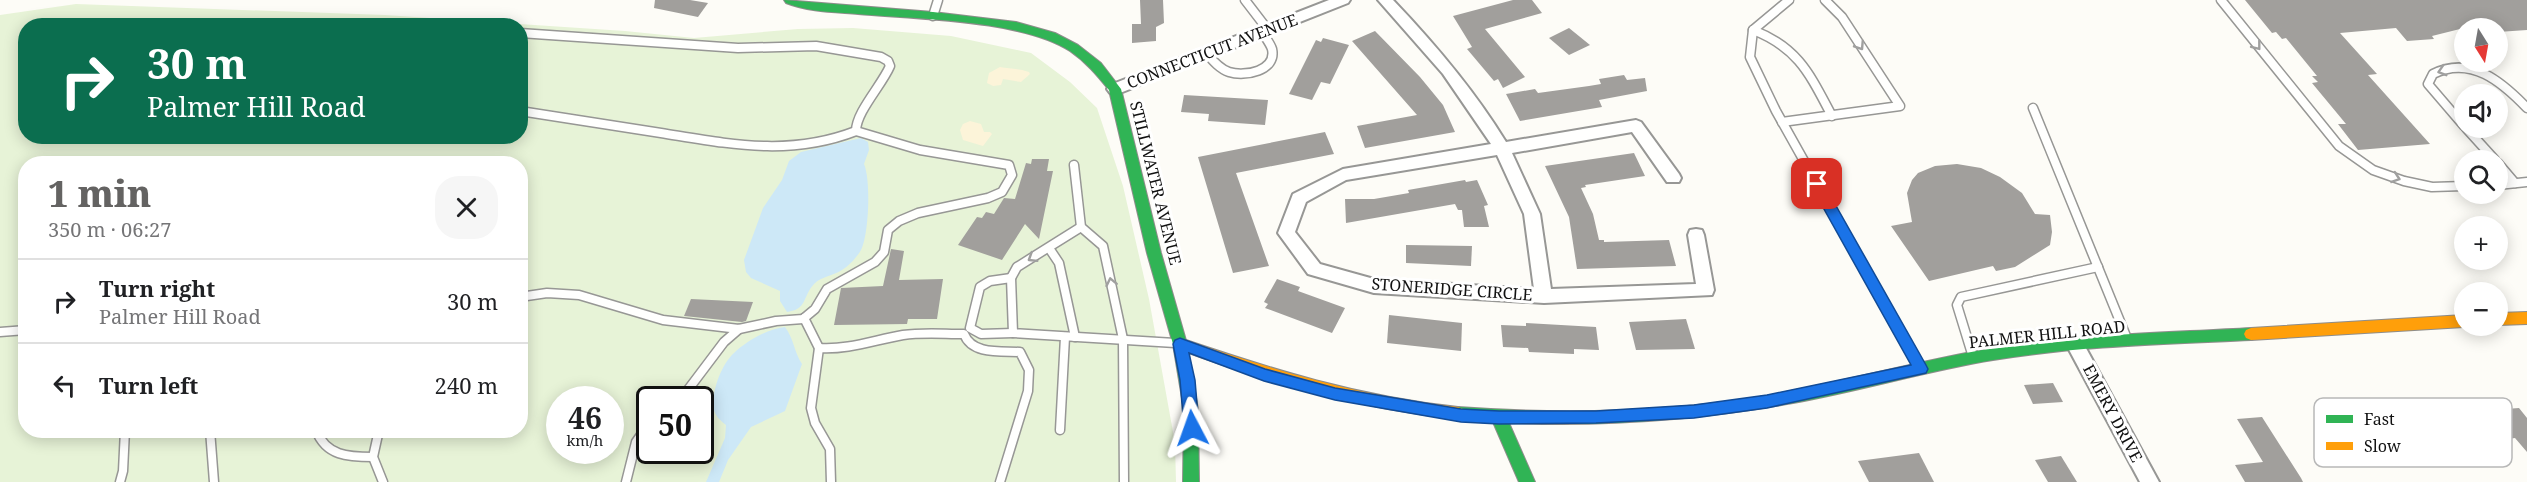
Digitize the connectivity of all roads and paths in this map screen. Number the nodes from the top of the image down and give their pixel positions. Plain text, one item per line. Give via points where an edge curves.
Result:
1 (790, 0) edge
2 (938, 0) edge
3 (1245, 0) edge
4 (1342, 0) edge
5 (1385, 0) edge
6 (1789, 0) edge
7 (1825, 0) edge
8 (2221, 0) edge
9 (933, 16) junction
10 (1754, 30) junction
11 (1265, 31) junction
12 (528, 34) edge
13 (1207, 54) junction
14 (2503, 84) edge
15 (1115, 88) junction
16 (2508, 89) edge
17 (2033, 108) dead end
18 (2527, 108) edge
19 (528, 112) edge
20 (2454, 114) edge
21 (1832, 116) junction
22 (1782, 122) junction
23 (856, 131) junction
24 (2475, 138) edge
25 (1500, 148) junction
26 (2485, 150) edge
27 (1074, 165) dead end
28 (2508, 175) edge
29 (1673, 178) dead end
30 (2527, 182) edge
31 (2515, 183) junction
32 (2508, 184) edge
33 (2454, 186) edge
34 (1081, 227) junction
35 (1696, 235) dead end
36 (1049, 248) junction
37 (2098, 267) junction
38 (1011, 278) junction
39 (528, 296) edge
40 (1544, 296) junction
41 (804, 318) junction
42 (2527, 318) edge
43 (2508, 319) edge
44 (2454, 322) edge
45 (739, 329) junction
46 (18, 331) edge
47 (967, 331) junction
48 (0, 332) edge
49 (1013, 333) junction
50 (1070, 337) junction
51 (1123, 339) junction
52 (2128, 341) junction
53 (1180, 344) junction
54 (2075, 344) junction
55 (819, 348) junction
56 (1973, 358) junction
57 (1921, 369) junction
58 (693, 386) edge
59 (1499, 418) junction
60 (1060, 430) dead end
61 (125, 438) edge
62 (211, 438) edge
63 (318, 438) edge
64 (377, 438) edge
65 (636, 444) edge
66 (373, 457) junction
67 (120, 482) edge
68 (214, 482) edge
69 (383, 482) edge
70 (626, 482) edge
71 (831, 482) edge
72 (1000, 482) edge
73 (1124, 482) edge
74 (1191, 482) edge
75 (1527, 482) edge
76 (2150, 482) edge

1 - 9 main road, STILLWATER AVENUE via 806,6
2 - 9 lane
3 - 11 lane
4 - 11 street, CONNECTICUT AVENUE
5 - 25 street via 1455,79
6 - 10 lane
7 -> 21 lane via 1842,17 1900,106
8 -> 33 lane via 2339,146 2373,170 2404,181
9 - 15 main road, STILLWATER AVENUE via 1045,33 1097,66
10 - 21 lane via 1789,47 1801,60
10 - 22 lane via 1750,57
11 - 13 street, CONNECTICUT AVENUE
11 - 13 lane via 1272,58 1266,67 1254,73 1230,72
12 - 23 lane via 738,48 816,46 881,57 888,61 888,72 856,122
13 - 15 street, CONNECTICUT AVENUE
14 -> 20 lane via 2481,70 2437,71 2428,84
15 - 53 main road, STILLWATER AVENUE
18 -> 16 lane
17 - 37 lane
19 - 23 lane via 752,147 795,146
21 - 22 lane
22 - 57 lane
23 - 41 lane via 920,150 1009,165 1012,176 1002,192 988,198 899,221 888,230 884,252 875,262 828,289
24 - 26 lane
25 - 29 street, STONERIDGE CIRCLE via 1636,126
25 - 40 street via 1529,207
25 - 40 street, STONERIDGE CIRCLE via 1343,175 1299,198 1286,233 1314,269 1374,286
27 - 34 lane
28 - 31 lane
30 - 31 lane
31 - 32 lane
34 - 36 lane
51 -> 34 lane via 1103,246
35 - 40 street, STONERIDGE CIRCLE via 1706,290
36 -> 38 lane via 1017,267
36 - 50 lane via 1059,263
37 - 52 lane
37 - 56 lane via 1961,297 1957,305
38 - 47 lane via 980,287
38 - 49 lane
39 - 45 lane via 579,295 663,320
41 - 45 lane
41 - 55 lane
42 - 43 main road
44 - 52 main road, PALMER HILL ROAD
45 - 58 lane via 729,334
46 - 48 lane
47 - 49 lane
47 - 55 lane via 913,334 834,350
47 - 72 lane via 967,342 978,349 1020,352 1027,360 1028,390
49 - 50 lane
50 - 51 lane
50 - 60 lane
51 - 53 lane
51 - 73 lane
52 - 54 main road, PALMER HILL ROAD
53 - 59 main road, PALMER HILL ROAD via 1264,375 1335,394 1461,416
53 - 74 main road, STILLWATER AVENUE via 1191,410
54 - 56 main road, PALMER HILL ROAD
54 - 76 street, EMERY DRIVE
55 - 71 lane via 811,408 830,449
56 - 57 main road, PALMER HILL ROAD
57 - 59 main road, PALMER HILL ROAD via 1767,401 1694,411
59 - 75 main road
61 - 67 lane
62 - 68 lane
63 - 66 lane via 325,449
64 - 66 lane
65 - 70 lane
66 - 69 lane

